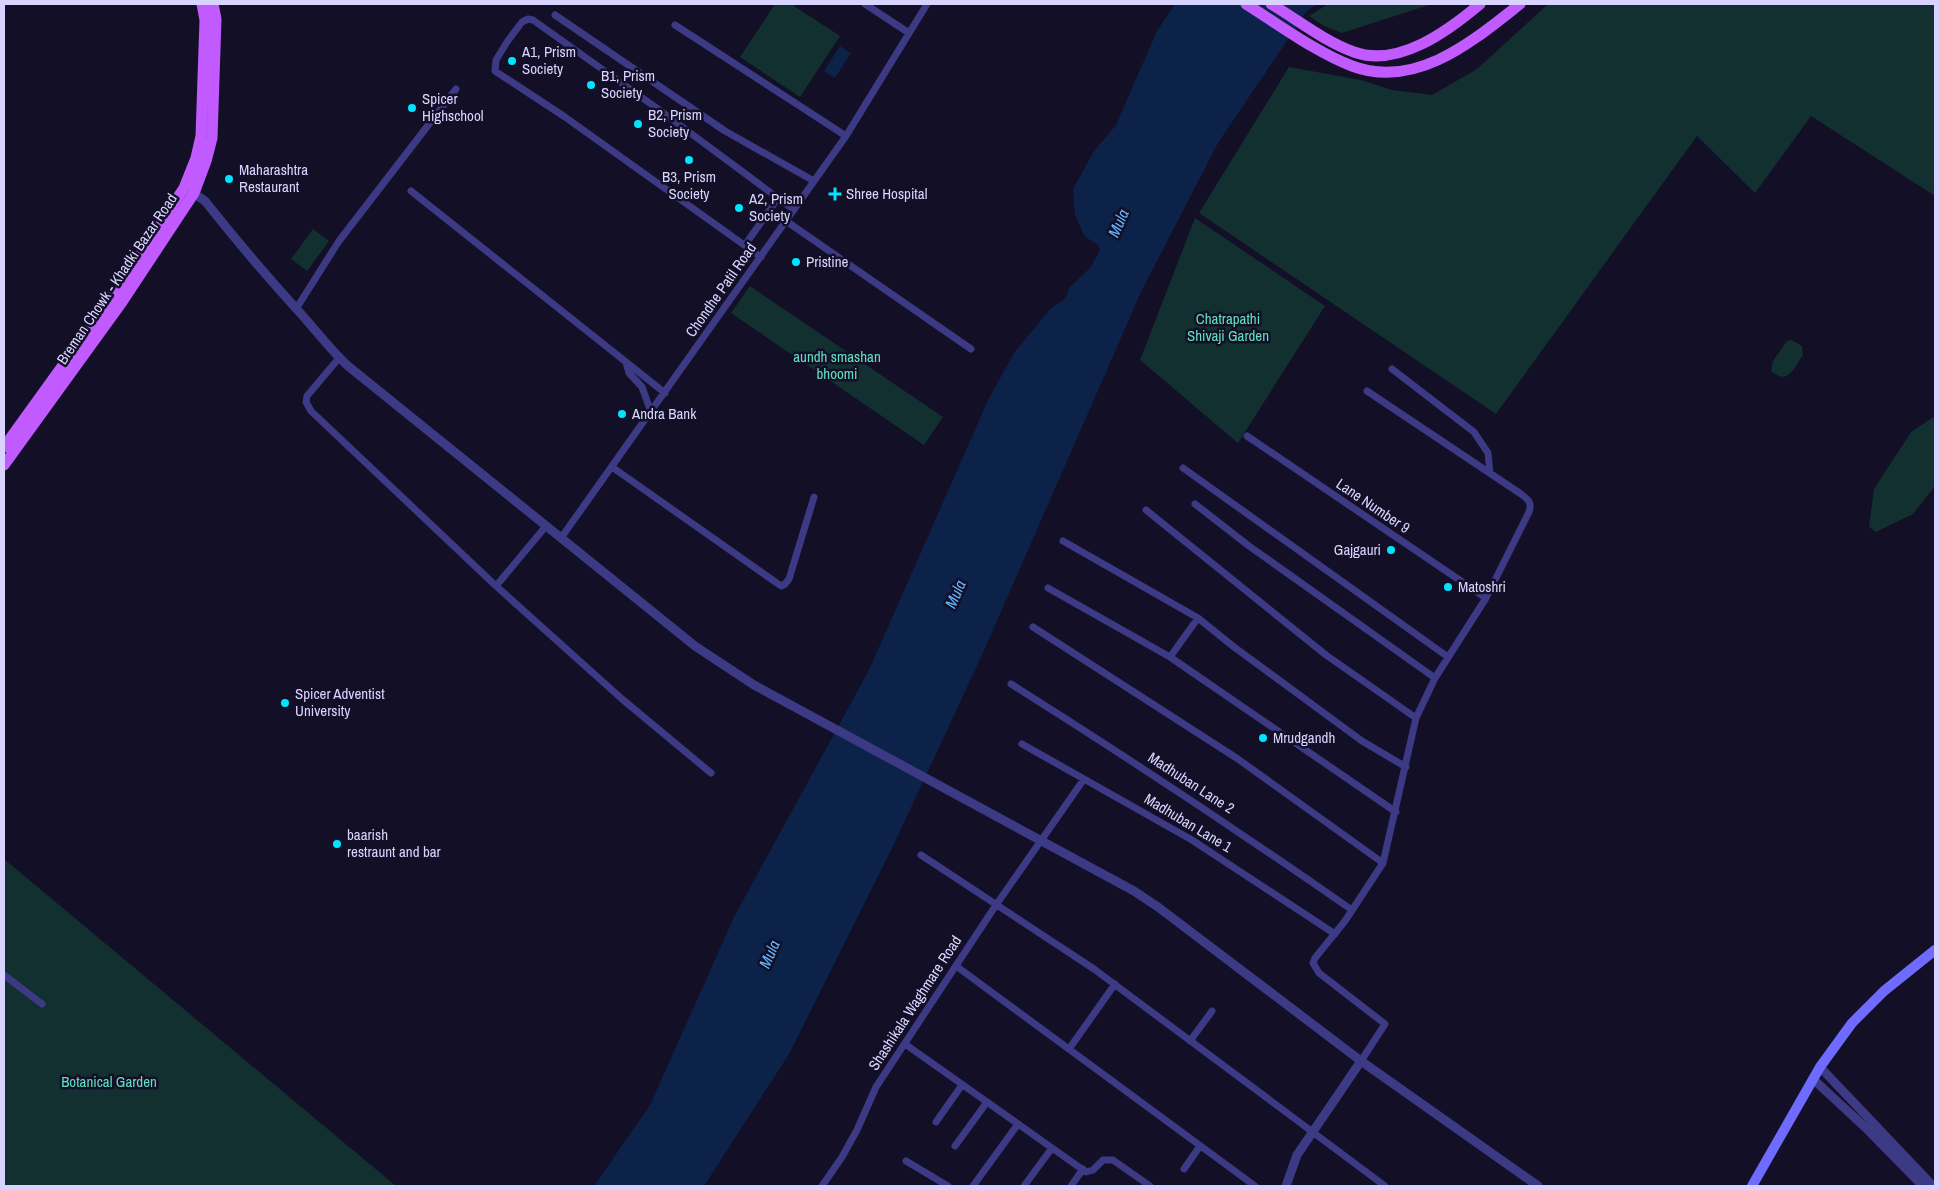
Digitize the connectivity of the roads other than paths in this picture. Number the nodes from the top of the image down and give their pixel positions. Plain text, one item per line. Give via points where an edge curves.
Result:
1 (202, 4) edge
2 (213, 4) edge
3 (927, 4) edge
4 (1246, 4) edge
5 (1271, 4) edge
6 (1480, 4) edge
7 (1520, 4) edge
8 (868, 5) edge
9 (555, 15) dead end
10 (211, 20) junction
11 (674, 25) dead end
12 (909, 33) junction
13 (456, 89) dead end
14 (846, 136) junction
15 (814, 182) junction
16 (189, 190) junction
17 (410, 191) dead end
18 (778, 198) junction
19 (794, 210) junction
20 (786, 221) junction
21 (745, 245) junction
22 (761, 257) junction
23 (296, 309) junction
24 (971, 349) dead end
25 (339, 358) junction
26 (626, 362) junction
27 (1392, 369) dead end
28 (1367, 391) dead end
29 (665, 393) junction
30 (651, 412) junction
31 (1247, 436) dead end
32 (4, 447) edge
33 (4, 465) edge
34 (612, 467) junction
35 (1183, 468) dead end
36 (1490, 473) junction
37 (814, 497) dead end
38 (1195, 504) dead end
39 (1146, 510) dead end
40 (546, 526) junction
41 (561, 538) junction
42 (1063, 541) dead end
43 (496, 586) junction
44 (1048, 588) dead end
45 (1486, 598) junction
46 (1198, 618) junction
47 (1033, 627) dead end
48 (1170, 657) junction
49 (1448, 657) junction
50 (1435, 678) junction
51 (1011, 684) dead end
52 (1416, 718) junction
53 (1022, 744) dead end
54 (1406, 767) junction
55 (712, 773) dead end
56 (1084, 778) junction
57 (1396, 812) junction
58 (1042, 841) junction
59 (921, 855) dead end
60 (1383, 863) junction
61 (996, 905) junction
62 (1352, 910) junction
63 (1334, 934) junction
64 (1935, 950) edge
65 (956, 966) junction
66 (4, 976) edge
67 (1115, 984) junction
68 (42, 1004) dead end
69 (1212, 1011) dead end
70 (1190, 1042) junction
71 (905, 1044) junction
72 (1069, 1049) junction
73 (1361, 1061) junction
74 (1820, 1067) junction
75 (1813, 1079) junction
76 (962, 1085) junction
77 (987, 1102) junction
78 (936, 1122) dead end
79 (1018, 1124) junction
80 (1312, 1132) junction
81 (954, 1146) dead end
82 (1200, 1146) junction
83 (1052, 1148) junction
84 (906, 1161) dead end
85 (1184, 1168) dead end
86 (1082, 1169) junction
87 (822, 1186) edge
88 (948, 1186) edge
89 (973, 1186) edge
90 (1024, 1186) edge
91 (1070, 1186) edge
92 (1150, 1186) edge
93 (1255, 1186) edge
94 (1286, 1186) edge
95 (1385, 1186) edge
96 (1538, 1186) edge
97 (1752, 1186) edge
98 (1923, 1186) edge
99 (1933, 1186) edge

1 - 10 main road, Breman Chowk - Khadki Bazar Road
2 - 10 main road, Breman Chowk - Khadki Bazar Road
3 - 12 street, Chondhe Patil Road
4 - 7 main road via 1321,51 1376,73 1426,66 1479,37
5 - 6 main road via 1328,40 1356,53 1386,56 1412,49
8 - 12 street
9 - 15 street via 725,132
10 - 16 main road, Breman Chowk - Khadki Bazar Road via 201,136
11 - 14 street
12 - 14 street, Chondhe Patil Road
13 - 23 street via 339,241
14 - 15 street, Chondhe Patil Road
15 - 19 street, Chondhe Patil Road
16 - 23 street via 205,201
16 - 32 main road, Breman Chowk - Khadki Bazar Road
16 - 33 main road, Breman Chowk - Khadki Bazar Road via 122,302
17 - 26 street
18 - 19 street
18 - 21 street
18 - 21 street via 533,20 522,22 507,42 496,60 495,71
19 - 20 street, Chondhe Patil Road
20 - 22 street, Chondhe Patil Road
20 - 24 street
21 - 22 street
22 - 29 street, Chondhe Patil Road
23 - 25 street
25 - 40 street
25 - 43 street via 308,396 306,402 311,411
26 - 29 street
26 - 30 street via 629,373 642,387
27 - 36 street via 1474,432 1488,453
28 - 36 street
29 - 30 street, Chondhe Patil Road
30 - 34 street, Chondhe Patil Road
31 - 45 street, Lane Number 9
34 - 37 street via 781,586 789,579
34 - 41 street, Chondhe Patil Road
35 - 49 street
36 - 45 street via 1528,499 1531,505
38 - 50 street
39 - 52 street via 1326,655
40 - 41 street
40 - 43 street
41 - 58 street via 710,656 754,684
42 - 46 street
43 - 55 street via 622,699
44 - 48 street
45 - 49 street
46 - 48 street
46 - 54 street via 1362,741
47 - 60 street via 1238,759
48 - 57 street
49 - 50 street
50 - 52 street
51 - 62 street, Madhuban Lane 2 via 1232,826
52 - 54 street
53 - 56 street, Madhuban Lane 1
54 - 57 street
56 - 58 street, Shashikala Waghmare Road
56 - 63 street, Madhuban Lane 1 via 1192,840
57 - 60 street
58 - 61 street, Shashikala Waghmare Road
58 - 73 street via 1134,890
59 - 61 street
60 - 62 street
61 - 65 street, Shashikala Waghmare Road
61 - 67 street
62 - 63 street
63 - 73 street via 1315,958 1315,968 1385,1024
64 - 74 main road via 1866,1008
65 - 71 street, Shashikala Waghmare Road
65 - 72 street
66 - 68 street
67 - 70 street
67 - 72 street
69 - 70 street
70 - 80 street
71 - 76 street
71 - 87 street, Shashikala Waghmare Road via 876,1087 857,1130
72 - 82 street
73 - 80 street
73 - 96 street
74 - 75 main road
74 - 99 street
75 - 97 main road
75 - 98 street
76 - 77 street
76 - 78 street
77 - 79 street
77 - 81 street
79 - 83 street
79 - 89 street
80 - 94 street via 1297,1154
80 - 95 street
82 - 85 street
82 - 93 street
83 - 86 street
83 - 90 street
84 - 88 street
86 - 91 street
86 - 92 street via 1090,1172 1103,1160 1113,1160

